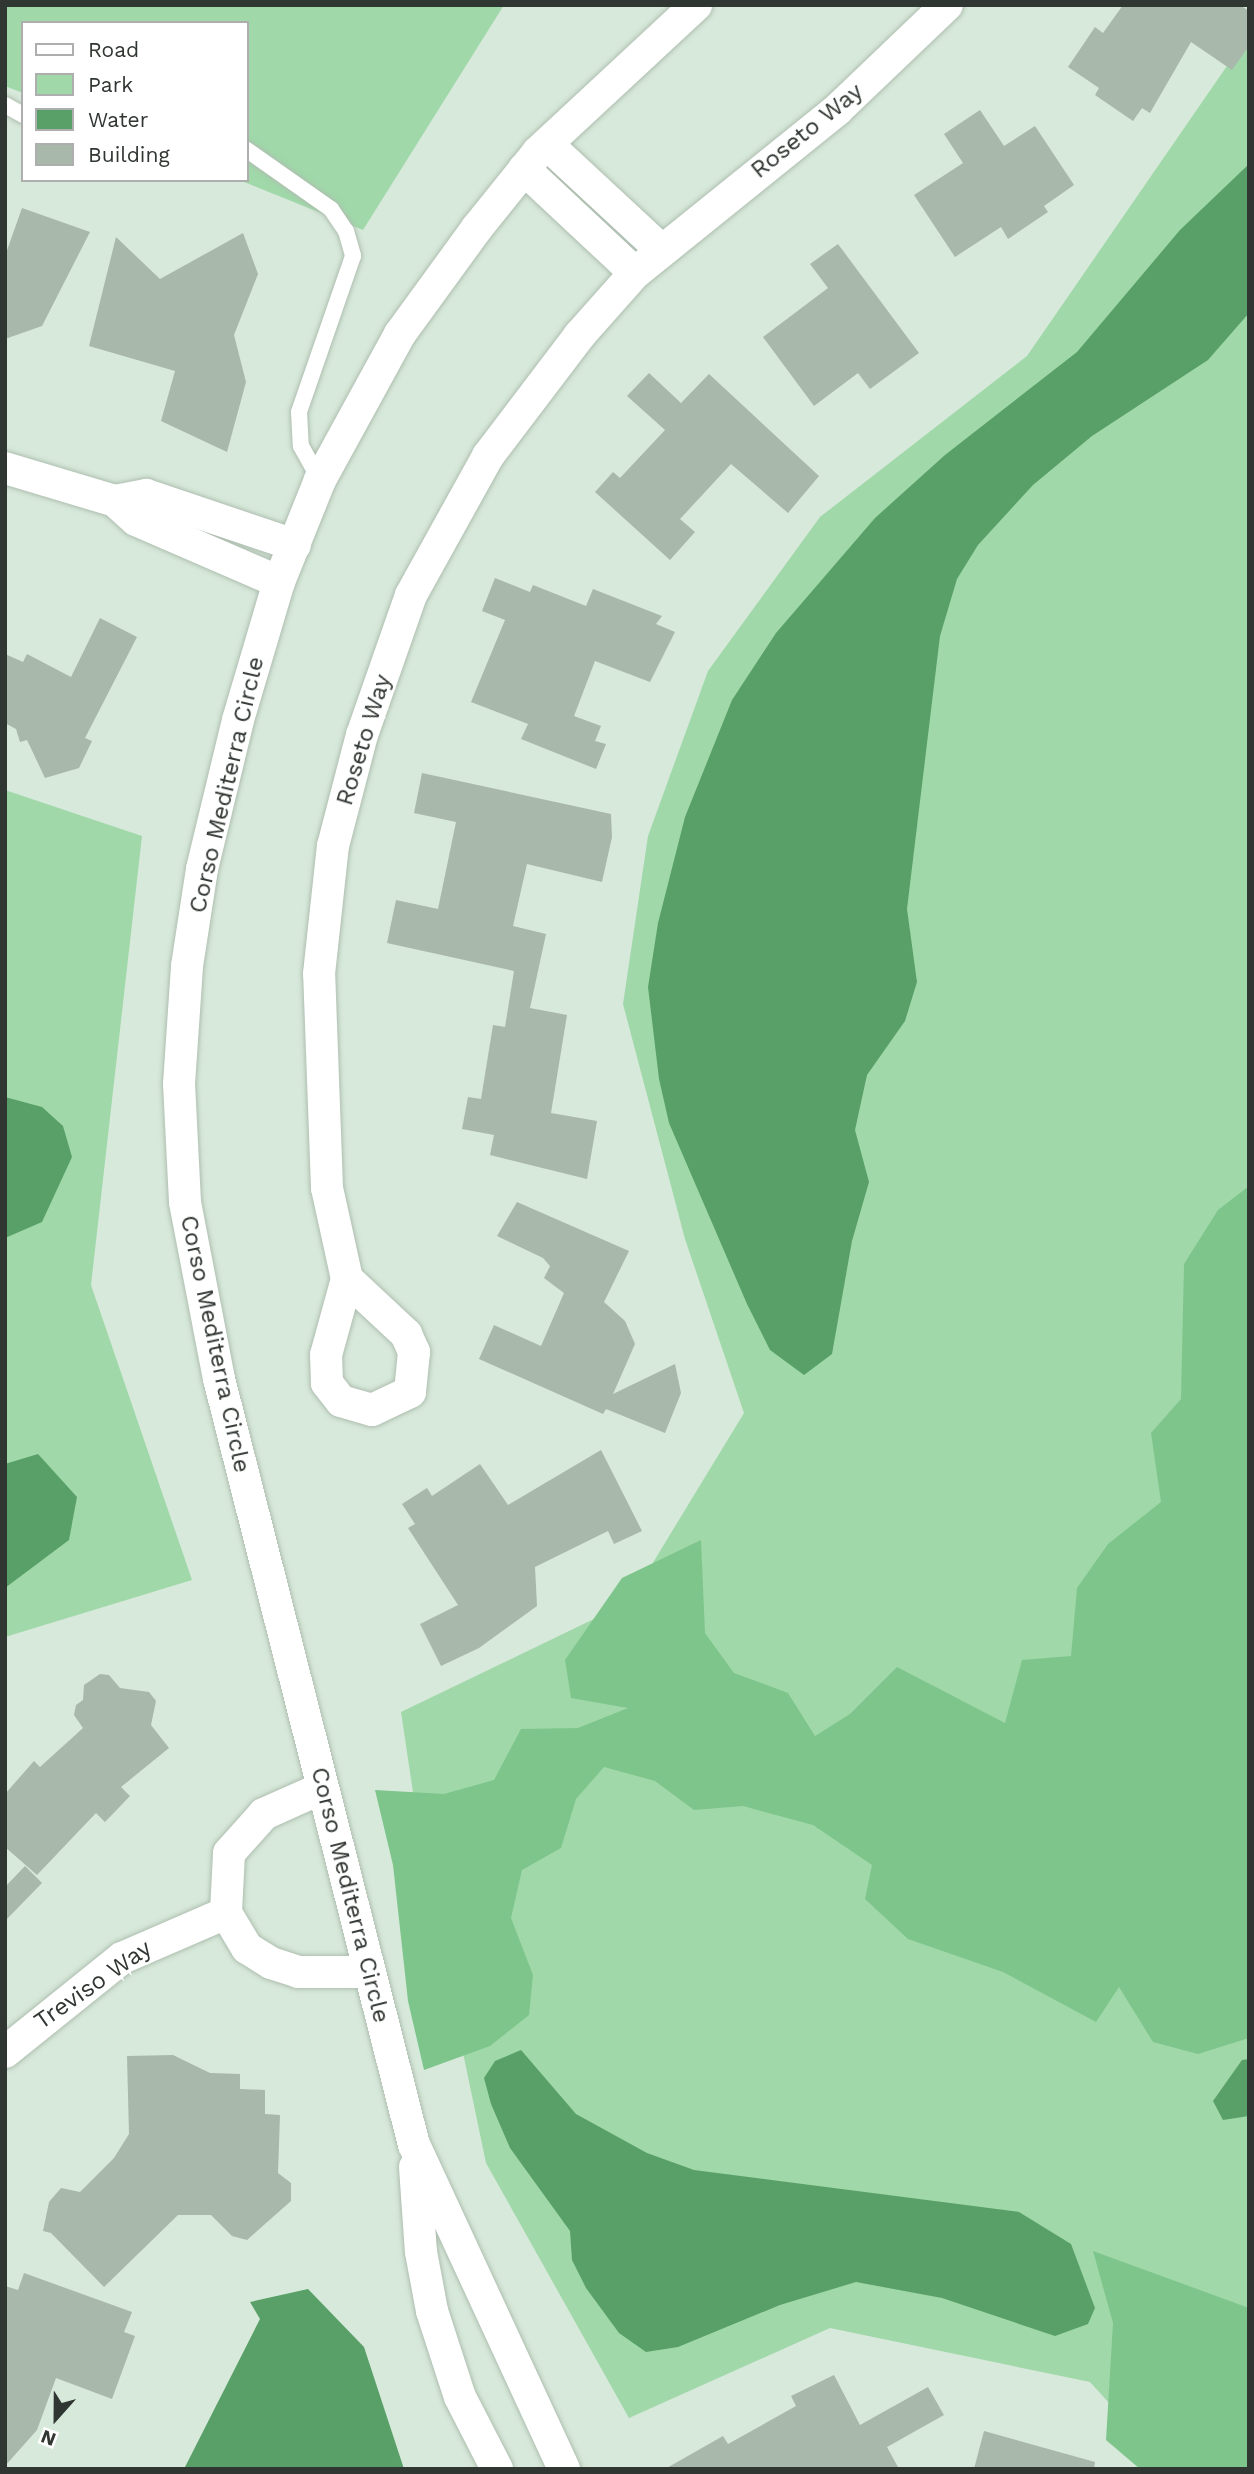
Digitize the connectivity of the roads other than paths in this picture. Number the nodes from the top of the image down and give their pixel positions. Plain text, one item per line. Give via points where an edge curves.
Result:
1 (695, 5) edge
2 (947, 5) edge
3 (5, 105) edge
4 (21, 114) edge
5 (547, 144) junction
6 (248, 151) edge
7 (524, 170) junction
8 (660, 249) junction
9 (635, 273) junction
10 (5, 468) edge
11 (320, 480) junction
12 (115, 501) junction
13 (295, 545) junction
14 (279, 582) junction
15 (347, 1279) dead end
16 (322, 1788) junction
17 (226, 1913) junction
18 (370, 1972) junction
19 (5, 2052) edge
20 (414, 2145) junction
21 (497, 2469) edge
22 (565, 2469) edge

1 - 5 street, Corso Mediterra Circle
2 - 8 street, Roseto Way via 837,110
3 - 4 lane
5 - 7 street, Corso Mediterra Circle
5 - 8 street
6 - 11 lane via 331,209 346,231 353,256 299,412 301,446
7 - 9 street
7 - 11 street, Corso Mediterra Circle via 400,334
8 - 9 street, Roseto Way
9 - 15 street, Roseto Way via 579,336 488,456 411,594 362,735 332,846 319,974 327,1188
10 - 12 street
11 - 13 street, Corso Mediterra Circle
12 - 13 street via 146,495
12 - 14 street via 136,520
13 - 14 street, Corso Mediterra Circle
14 - 16 street, Corso Mediterra Circle via 237,720 202,869 187,966 180,1084 185,1202 219,1380
16 - 17 street via 264,1814 236,1844 224,1879
16 - 18 street, Corso Mediterra Circle
17 - 18 street via 247,1948 271,1963 298,1972
17 - 19 street, Treviso Way via 122,1958
18 - 20 street, Corso Mediterra Circle
20 - 21 street, Corso Mediterra Circle via 421,2252 432,2311 460,2397
20 - 22 street, Corso Mediterra Circle

